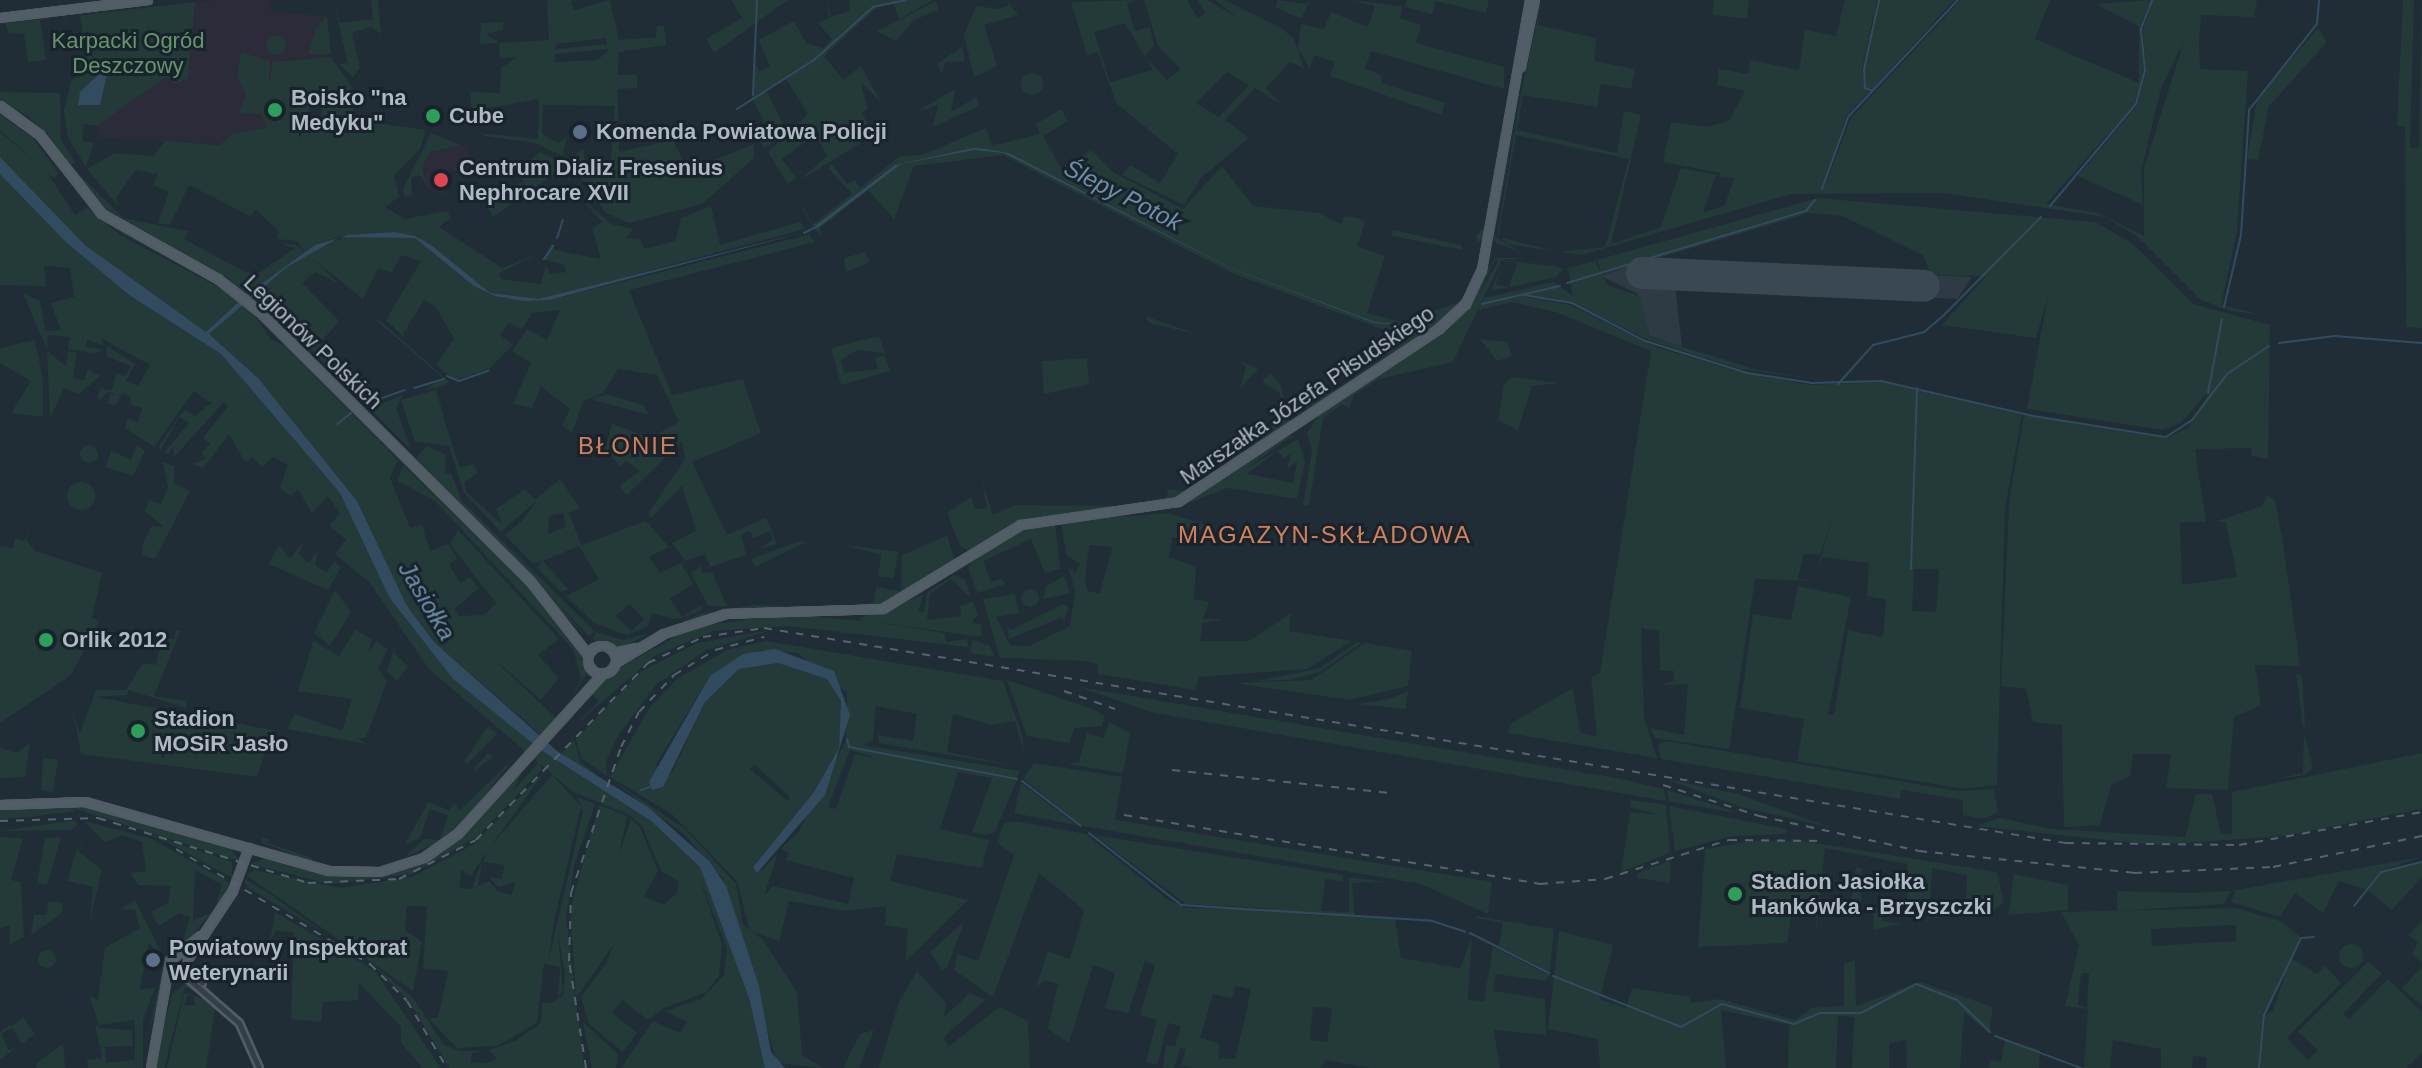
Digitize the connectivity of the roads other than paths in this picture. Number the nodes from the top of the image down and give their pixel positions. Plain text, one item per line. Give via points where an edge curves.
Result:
1 (148, 0) edge
2 (1533, 0) edge
3 (0, 18) edge
4 (0, 106) edge
5 (578, 636) junction
6 (647, 644) junction
7 (596, 648) junction
8 (614, 653) junction
9 (589, 656) junction
10 (616, 663) junction
11 (593, 670) junction
12 (604, 673) junction
13 (580, 700) junction
14 (0, 805) edge
15 (249, 848) junction
16 (185, 957) junction
17 (182, 973) junction
18 (151, 1068) edge
19 (259, 1068) edge

1 - 3 main road
2 - 6 main road, Marszałka Józefa Piłsudskiego via 1484,264 1466,304 1207,488 1155,509 1021,525 883,609 726,614
4 - 5 main road, Legionów Polskich via 40,135 102,214 231,288 256,309
5 - 7 main road, Legionów Polskich
5 - 9 main road, Legionów Polskich
6 - 8 main road, Marszałka Józefa Piłsudskiego
6 - 10 main road, Marszałka Józefa Piłsudskiego
7 - 8 main road
7 - 9 main road
8 - 10 main road
9 - 11 main road
10 - 12 main road
11 - 12 main road
11 - 13 main road
12 - 13 main road
13 - 15 main road via 458,834 401,867 337,872
14 - 15 main road via 85,802
15 - 16 main road via 233,891
16 - 17 main road
16 - 17 main road via 170,961
17 - 18 main road via 169,995
17 - 19 street via 203,984 239,1023

